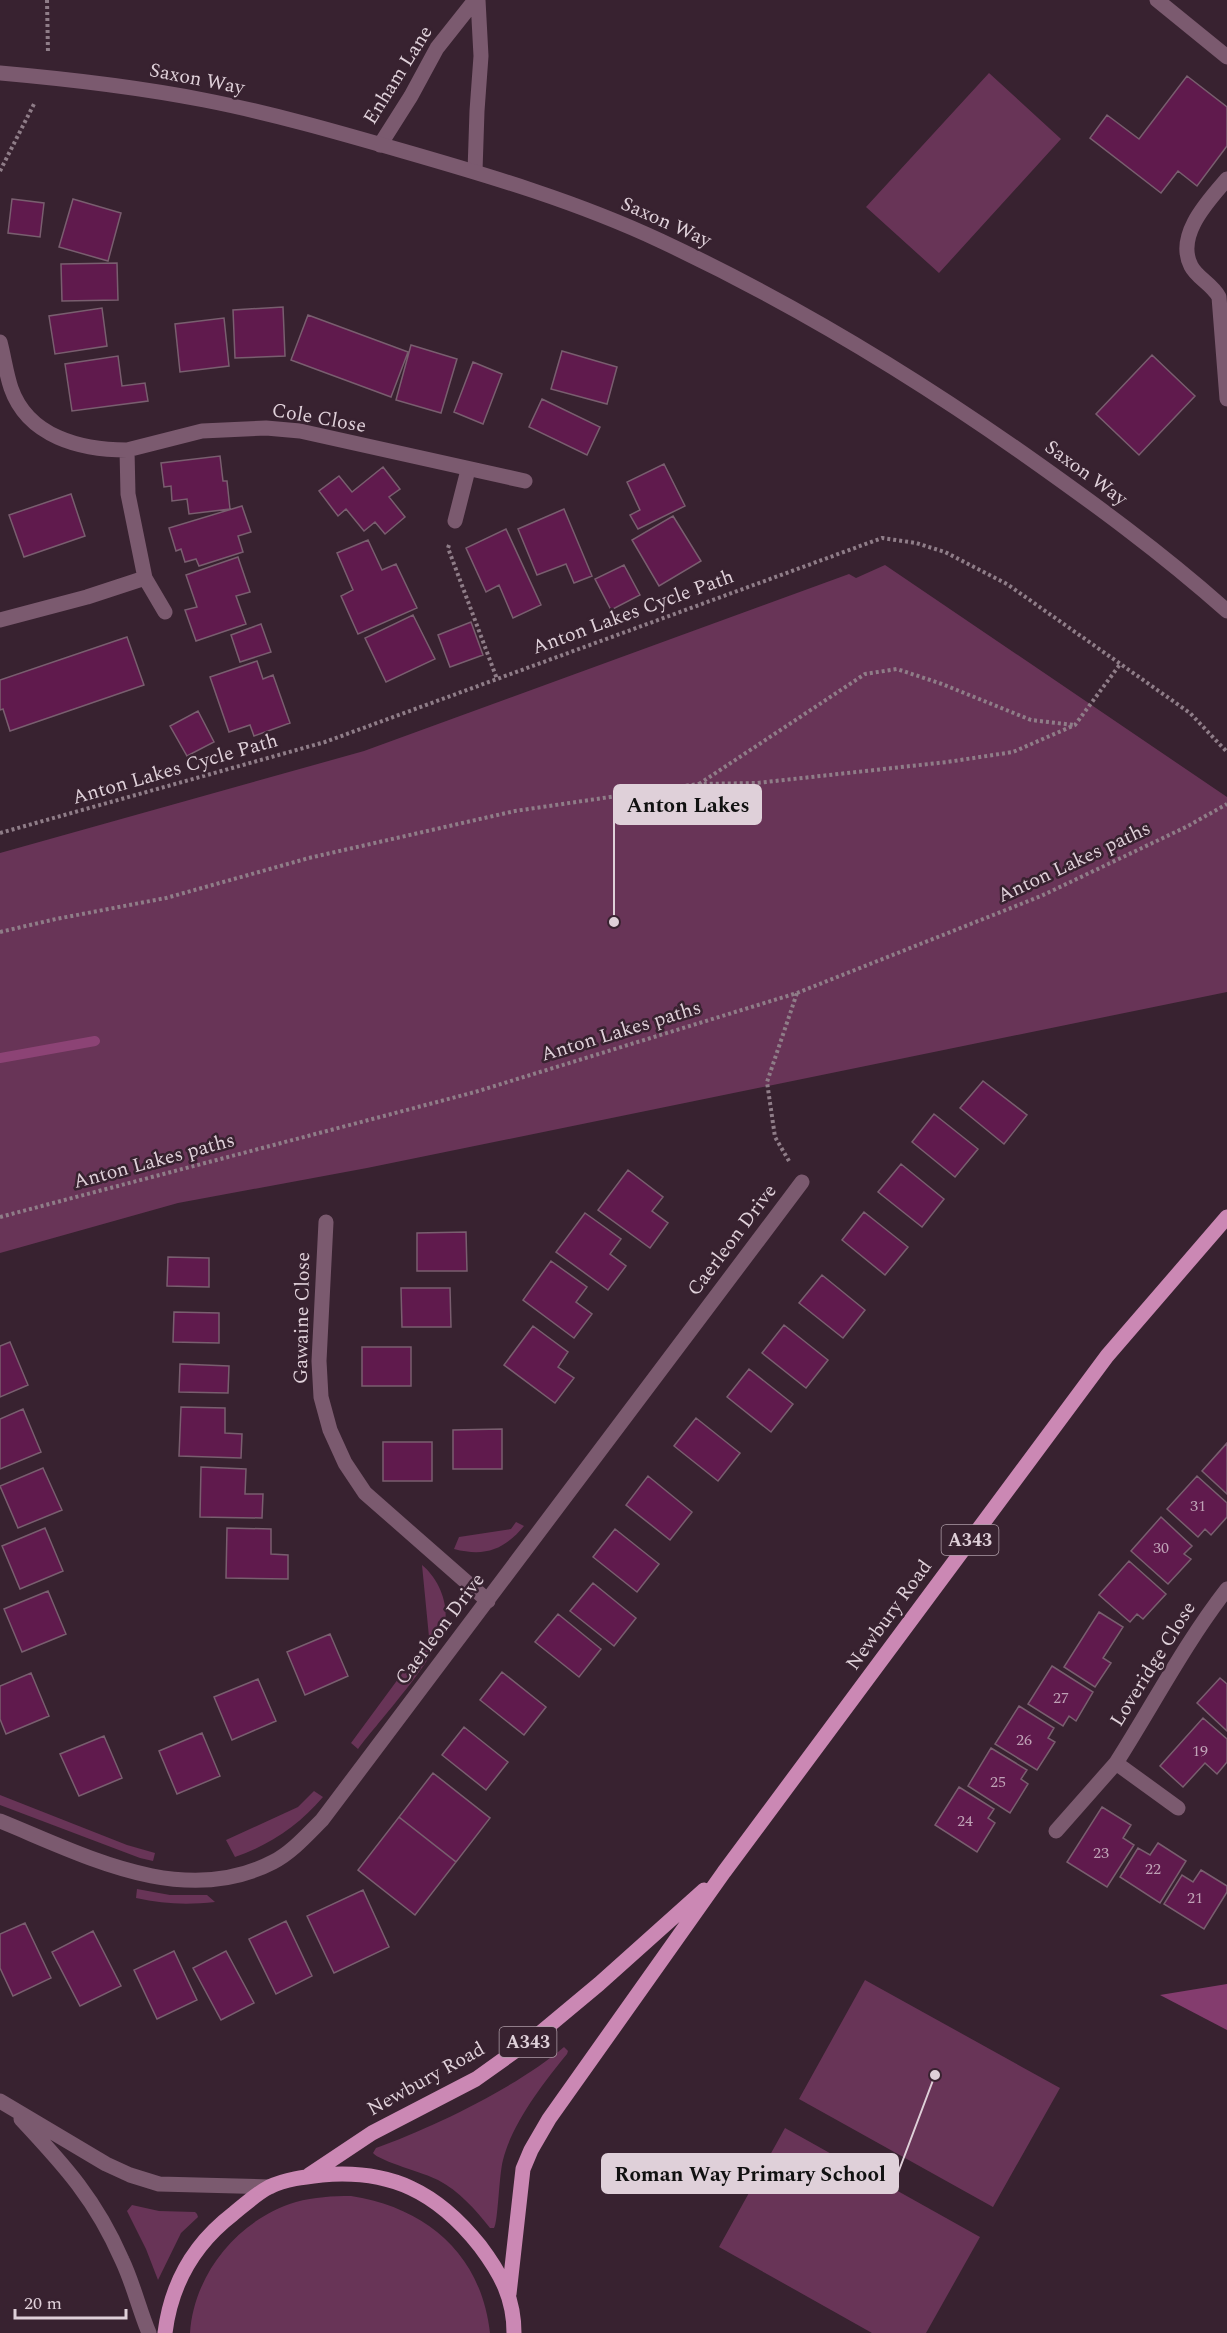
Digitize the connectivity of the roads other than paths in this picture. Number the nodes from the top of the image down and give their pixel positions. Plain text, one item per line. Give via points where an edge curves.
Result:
1 (476, 0) edge
2 (1157, 0) edge
3 (1227, 57) edge
4 (0, 73) edge
5 (380, 145) junction
6 (475, 171) junction
7 (1227, 179) edge
8 (0, 342) edge
9 (1227, 399) edge
10 (128, 450) junction
11 (468, 470) junction
12 (525, 481) dead end
13 (455, 521) road end
14 (145, 578) junction
15 (1227, 610) edge
16 (165, 612) dead end
17 (0, 620) edge
18 (802, 1182) road end
19 (1227, 1217) edge
20 (326, 1221) dead end
21 (1227, 1589) edge
22 (488, 1601) junction
23 (1116, 1763) junction
24 (1178, 1808) dead end
25 (0, 1821) edge
26 (1056, 1831) dead end
27 (724, 1872) junction
28 (6, 2105) edge
29 (307, 2177) junction
30 (270, 2187) junction
31 (509, 2294) junction
32 (516, 2329) edge
33 (149, 2333) edge
34 (165, 2333) edge

1 - 5 street, Enham Lane via 437,48
1 - 6 street, Enham Lane via 481,56
2 - 3 street
4 - 5 street, Saxon Way via 204,100
5 - 6 street, Saxon Way
6 - 15 street, Saxon Way via 552,196 659,240 833,331 964,413 1068,485 1159,552
7 - 9 street via 1190,230 1186,250 1191,267 1219,297
8 - 10 street, Cole Close via 11,389 35,423 54,437 76,444
10 - 11 street, Cole Close via 202,431 266,428 300,431
10 - 14 street via 128,494
11 - 12 street, Cole Close
11 - 13 street
14 - 16 street
14 - 17 street
18 - 22 street, Caerleon Drive
19 - 27 main road, Newbury Road / A343 via 1107,1356
20 - 22 street, Gawaine Close via 319,1361 321,1397 330,1430 365,1493
21 - 23 street, Loveridge Close via 1189,1641
22 - 25 street, Caerleon Drive via 322,1820 275,1862 224,1877 168,1880 99,1861
23 - 24 street
23 - 26 street, Loveridge Close
27 - 29 main road, Newbury Road / A343 via 539,2034 476,2079 372,2133
27 - 31 main road, Newbury Road / A343 via 531,2150 523,2169
28 - 30 street via 130,2175 159,2184
28 - 33 street via 78,2182 96,2208 123,2262
29 - 30 main road, A343
29 - 31 main road, A343 via 368,2174 397,2181 422,2194 446,2210 469,2233
30 - 34 main road, A343 via 217,2226 197,2248 173,2294
31 - 32 main road, A343

